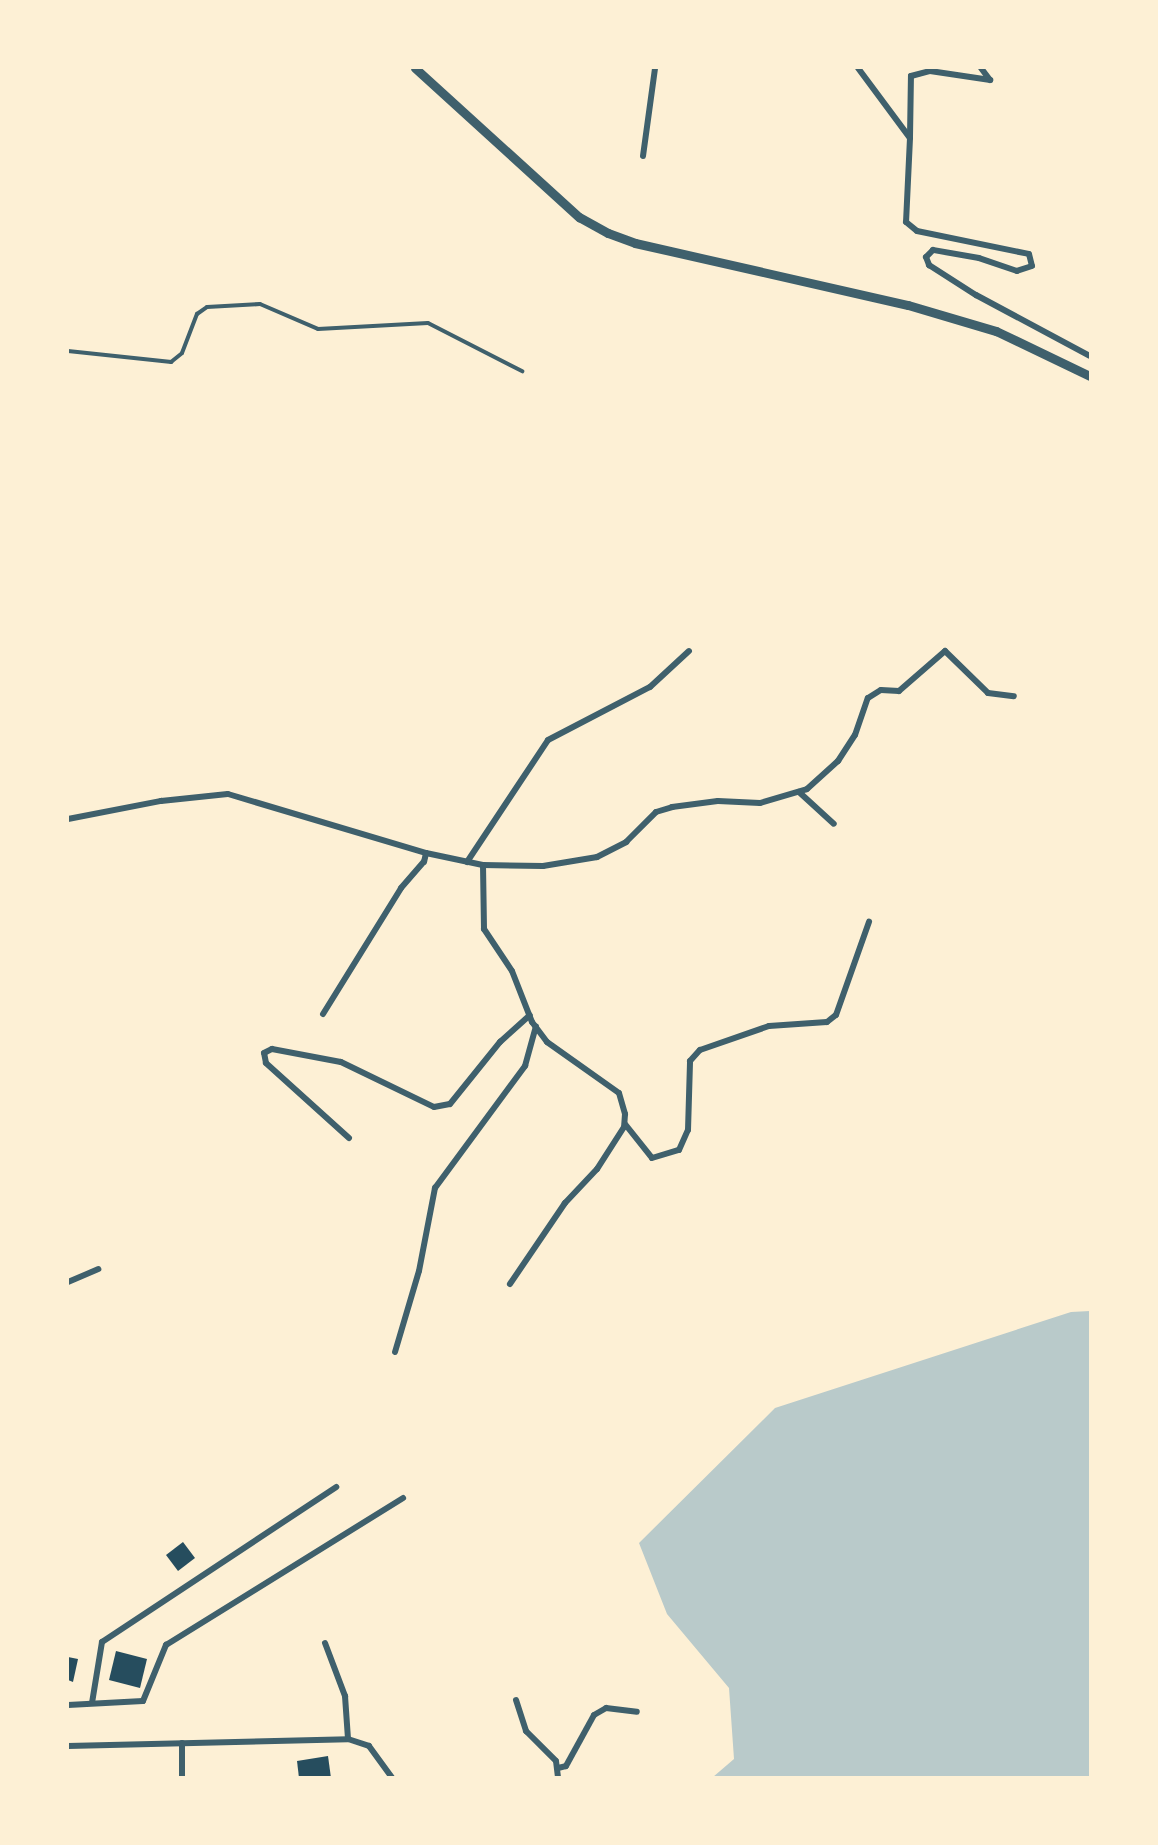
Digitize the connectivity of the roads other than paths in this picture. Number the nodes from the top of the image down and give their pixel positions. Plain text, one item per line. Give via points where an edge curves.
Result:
1 (415, 68) edge
2 (656, 68) edge
3 (858, 68) edge
4 (981, 68) edge
5 (910, 138) junction
6 (643, 156) dead end
7 (68, 351) edge
8 (1090, 356) edge
9 (522, 371) dead end
10 (1090, 376) edge
11 (689, 651) dead end
12 (1014, 696) dead end
13 (799, 792) junction
14 (68, 819) edge
15 (834, 824) dead end
16 (426, 854) junction
17 (467, 862) junction
18 (483, 865) junction
19 (869, 922) dead end
20 (323, 1014) dead end
21 (530, 1015) junction
22 (536, 1026) junction
23 (624, 1123) junction
24 (349, 1138) dead end
25 (98, 1269) dead end
26 (68, 1282) edge
27 (510, 1284) dead end
28 (396, 1352) dead end
29 (336, 1487) dead end
30 (403, 1498) dead end
31 (325, 1643) dead end
32 (516, 1700) dead end
33 (92, 1703) junction
34 (68, 1705) edge
35 (637, 1712) dead end
36 (348, 1739) junction
37 (182, 1743) junction
38 (68, 1746) edge
39 (558, 1768) junction
40 (182, 1778) edge
41 (392, 1778) edge
42 (558, 1778) edge

1 - 10 street via 579,217 608,233 634,243 908,306 985,328
2 - 6 street
3 - 5 street
4 - 5 street via 990,80 930,71 910,76
5 - 8 street via 906,222 917,231 1029,254 1032,266 1017,271 979,258 933,250 926,257 929,265
7 - 9 lane via 171,363 182,353 197,314 207,307 260,304 318,329 428,323
11 - 17 street via 650,687 548,740
12 - 13 street via 988,693 945,651 899,691 881,690 868,698 855,735 838,761
13 - 15 street
13 - 18 street via 760,803 718,801 656,812 626,842 597,857 543,866
14 - 16 street via 161,801 228,794
16 - 17 street
16 - 20 street
17 - 18 street
18 - 21 street via 484,929 512,971
19 - 23 street via 836,1015 827,1022 769,1026 700,1050 690,1061 688,1130 679,1150 652,1158
21 - 22 street
21 - 24 street via 500,1042 450,1104 434,1107 341,1062 272,1049 264,1053 266,1063
22 - 23 street via 547,1042 619,1093
22 - 28 street via 525,1066 435,1188 419,1271
23 - 27 street via 597,1168 565,1203
25 - 26 street
29 - 33 street via 102,1642
30 - 33 street via 166,1645 143,1701
31 - 36 street via 345,1696
32 - 39 street via 526,1731 556,1761
33 - 34 street
35 - 39 street via 606,1708 594,1715 566,1766
36 - 37 street
36 - 41 street via 369,1746
37 - 38 street
37 - 40 street
39 - 42 street

